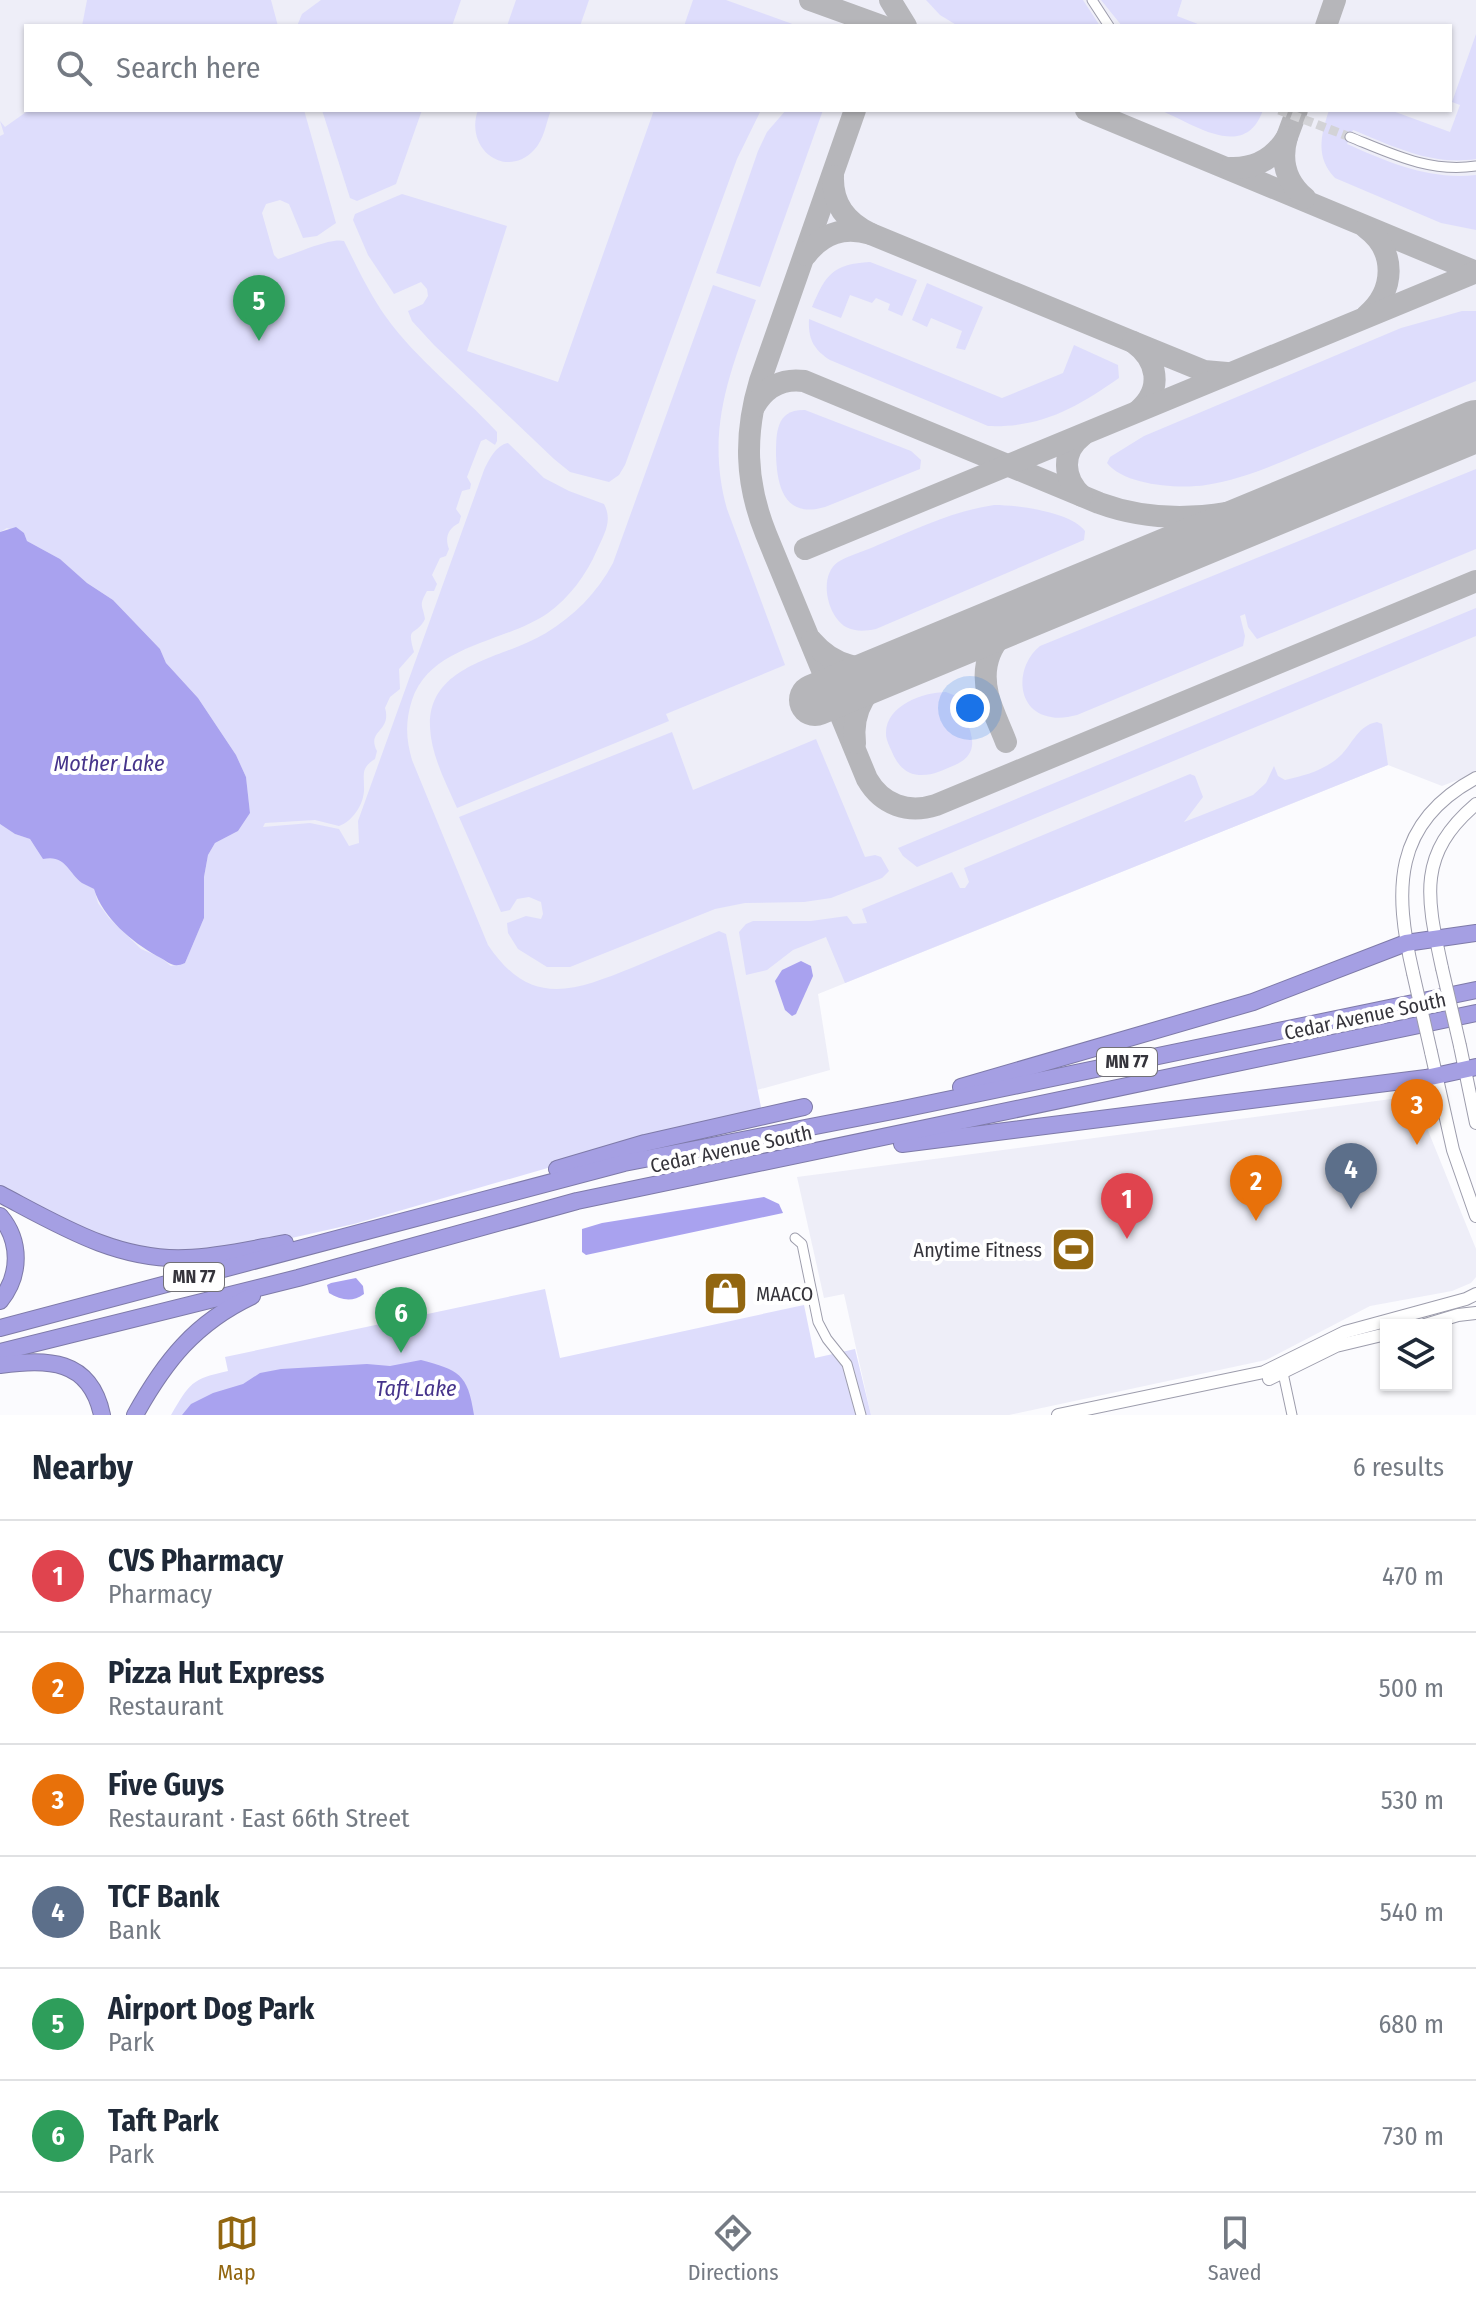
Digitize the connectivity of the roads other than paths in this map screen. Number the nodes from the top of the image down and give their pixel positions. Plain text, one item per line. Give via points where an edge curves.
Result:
1 (1092, 0) edge
2 (1108, 24) edge
3 (1350, 137) tunnel mouth
4 (1476, 166) edge
5 (1476, 778) edge
6 (1476, 804) edge
7 (1476, 933) edge
8 (1436, 938) junction
9 (1406, 943) junction
10 (1476, 990) edge
11 (1476, 1013) edge
12 (1470, 1068) edge
13 (1437, 1076) junction
14 (804, 1107) dead end
15 (1476, 1123) edge
16 (777, 1133) junction
17 (781, 1160) junction
18 (0, 1194) edge
19 (443, 1209) junction
20 (0, 1216) edge
21 (1476, 1216) edge
22 (388, 1224) junction
23 (795, 1238) dead end
24 (298, 1278) junction
25 (1476, 1294) edge
26 (0, 1301) edge
27 (1433, 1308) junction
28 (1476, 1313) edge
29 (1408, 1319) edge
30 (1445, 1319) edge
31 (0, 1328) edge
32 (1380, 1335) edge
33 (0, 1352) edge
34 (0, 1365) edge
35 (1283, 1373) junction
36 (102, 1415) edge
37 (135, 1415) edge
38 (861, 1415) edge
39 (1058, 1415) edge
40 (1098, 1415) edge
41 (1292, 1415) edge

1 - 2 street
3 - 4 street via 1418,164
5 - 9 street via 1435,808 1417,833 1405,862 1400,896
6 - 8 street via 1451,826 1433,864 1429,905
7 - 8 highway
8 - 9 highway
8 - 12 street, bridge via 1460,1046
9 - 13 street, bridge
9 - 16 highway via 1253,1002 980,1082
10 - 16 highway, Cedar Avenue South / MN 77
11 - 17 highway, Cedar Avenue South / MN 77
12 - 13 highway
12 - 15 street
13 - 17 highway
13 - 21 street via 1454,1152
14 - 19 highway via 645,1143 495,1187
16 - 19 highway, Cedar Avenue South / MN 77 via 624,1163
17 - 24 highway, Cedar Avenue South / MN 77 via 577,1201
18 - 22 highway via 91,1240 155,1257 205,1257
19 - 22 highway, Cedar Avenue South / MN 77
20 - 26 highway via 11,1233 16,1257 13,1280
22 - 31 highway, Cedar Avenue South / MN 77
23 - 38 street via 802,1244 818,1322 847,1364
24 - 33 highway, Cedar Avenue South / MN 77
24 - 37 highway via 229,1308 193,1334 168,1361
25 - 27 street
27 - 29 street
27 - 39 street via 1345,1332 1264,1372
28 - 30 street
32 - 35 street via 1336,1346
34 - 36 highway via 43,1360 64,1365 91,1386
35 - 40 street
35 - 41 street

